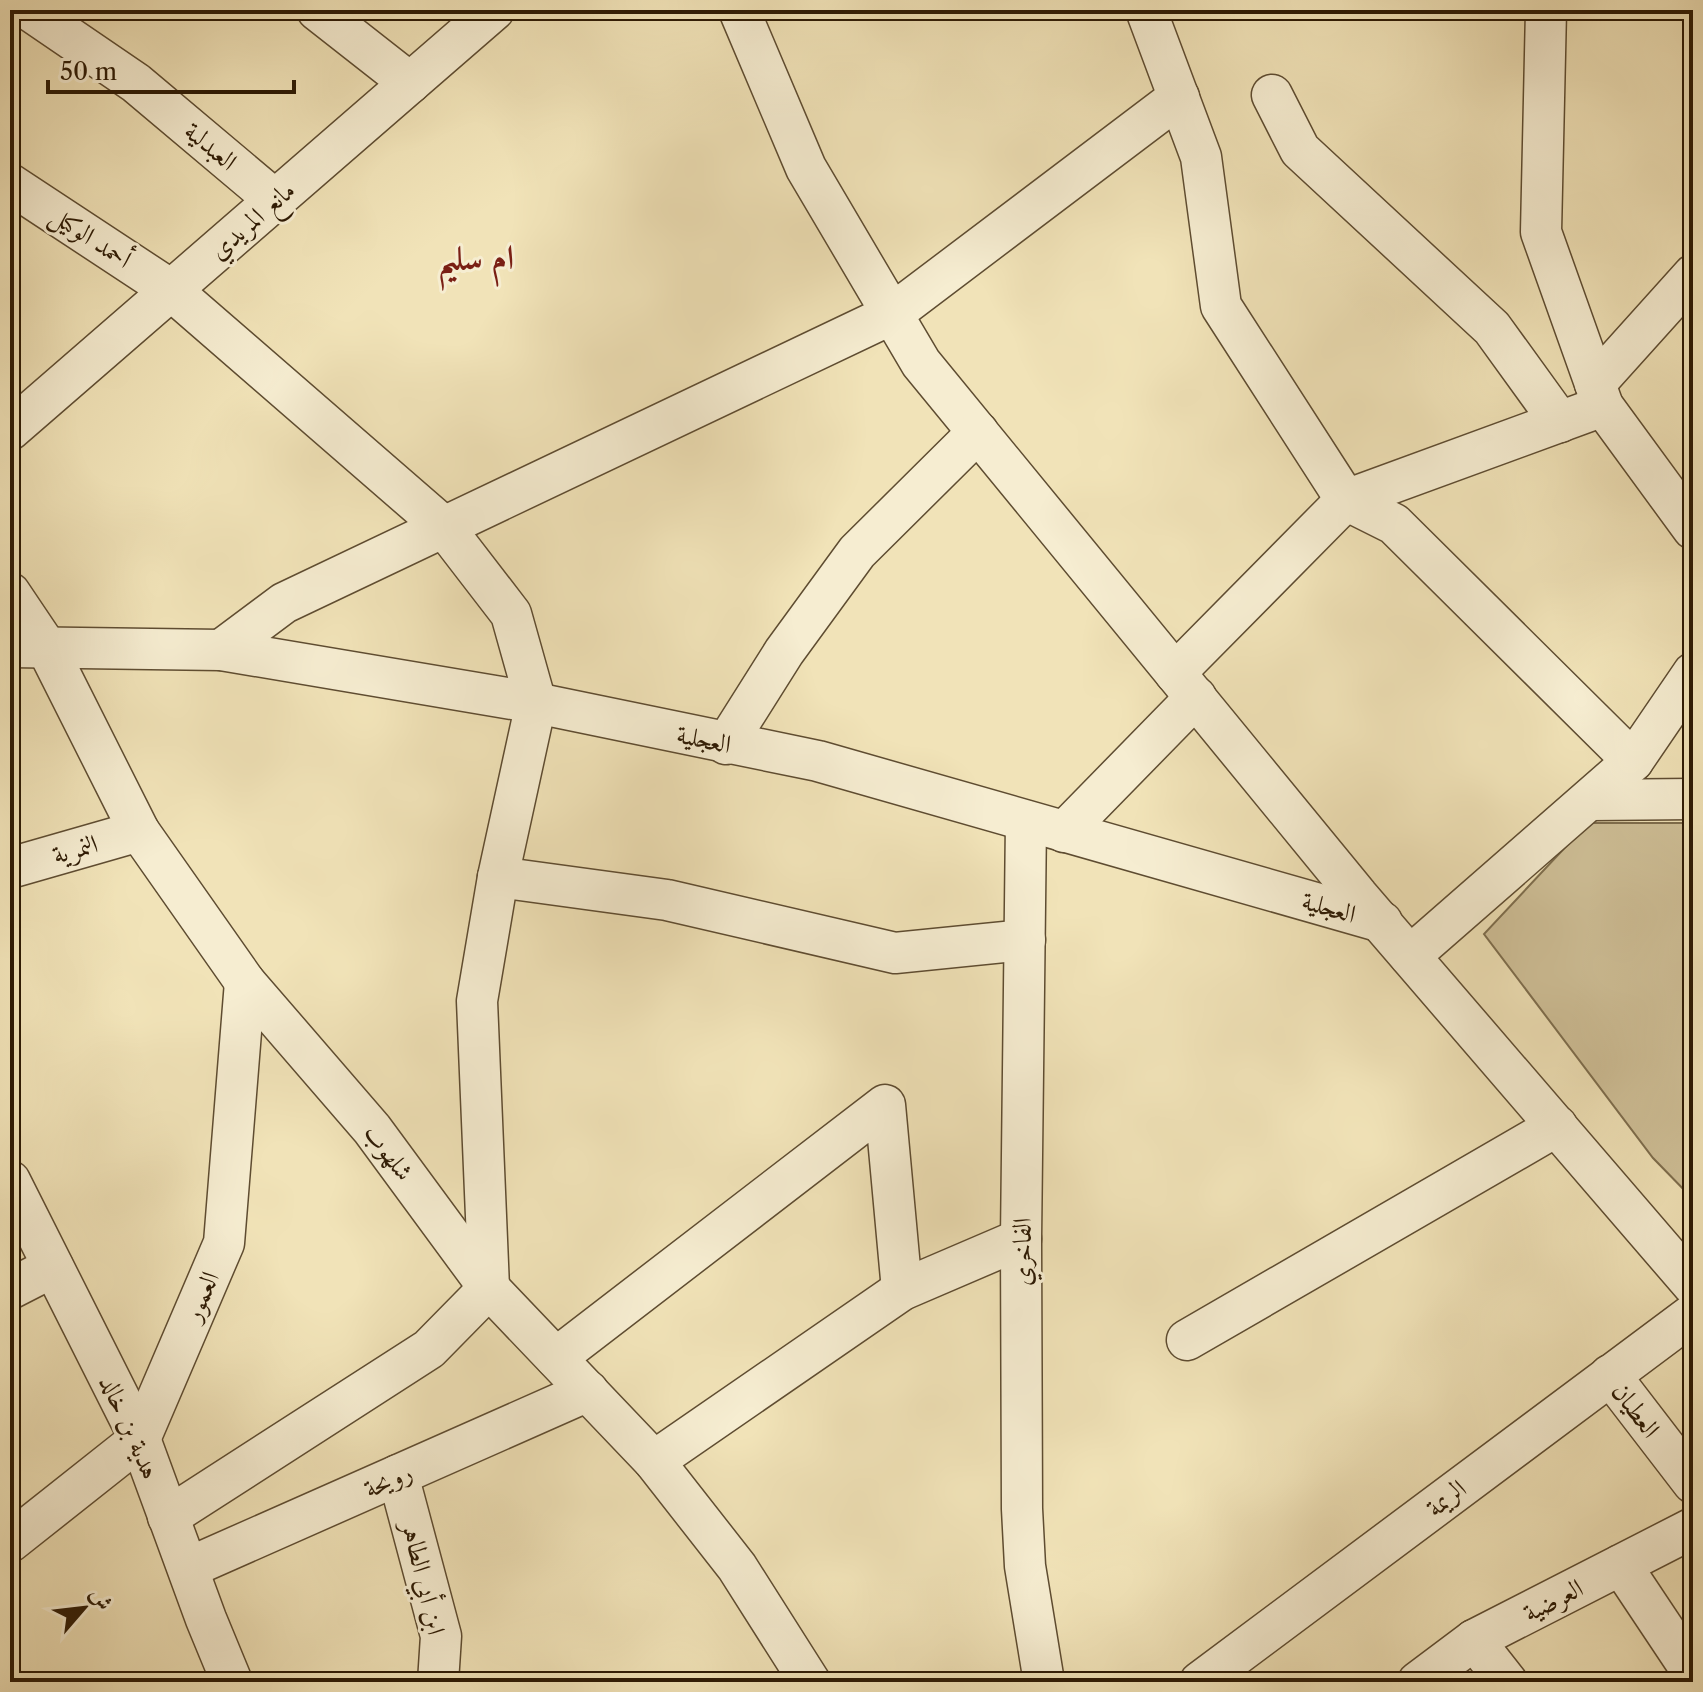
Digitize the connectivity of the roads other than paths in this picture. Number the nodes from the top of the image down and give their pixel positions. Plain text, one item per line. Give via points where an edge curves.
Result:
1 (29, 10) edge
2 (317, 10) edge
3 (494, 10) edge
4 (739, 10) edge
5 (1146, 10) edge
6 (1546, 10) edge
7 (410, 83) junction
8 (1272, 95) dead end
9 (1179, 97) junction
10 (10, 184) edge
11 (275, 200) junction
12 (1693, 275) edge
13 (171, 290) junction
14 (892, 314) junction
15 (1599, 395) junction
16 (1560, 422) junction
17 (10, 430) edge
18 (978, 432) junction
19 (1346, 500) junction
20 (444, 527) junction
21 (1693, 529) edge
22 (10, 593) edge
23 (28, 648) edge
24 (221, 650) junction
25 (1693, 673) edge
26 (1186, 685) junction
27 (536, 703) junction
28 (726, 744) junction
29 (1633, 761) junction
30 (1693, 799) edge
31 (1590, 800) junction
32 (1026, 821) junction
33 (139, 831) junction
34 (1064, 832) junction
35 (10, 868) edge
36 (498, 877) junction
37 (1382, 922) junction
38 (1025, 940) junction
39 (1410, 956) junction
40 (245, 982) junction
41 (1557, 1126) junction
42 (10, 1181) edge
43 (1021, 1239) junction
44 (53, 1267) junction
45 (1693, 1285) edge
46 (489, 1288) junction
47 (10, 1289) edge
48 (902, 1290) junction
49 (1693, 1314) edge
50 (1187, 1340) dead end
51 (556, 1358) junction
52 (1610, 1375) junction
53 (588, 1391) junction
54 (140, 1439) junction
55 (654, 1461) junction
56 (398, 1475) junction
57 (1693, 1483) edge
58 (168, 1517) junction
59 (1693, 1528) edge
60 (10, 1542) edge
61 (1621, 1565) junction
62 (188, 1568) junction
63 (1474, 1640) junction
64 (1693, 1673) edge
65 (428, 1676) edge
66 (1212, 1679) edge
67 (232, 1682) edge
68 (810, 1682) edge
69 (1044, 1682) edge
70 (1418, 1682) edge
71 (1507, 1682) edge

1 - 11 street, العبدلية via 136,83
2 - 7 street
3 - 7 street, مانع المريدي
4 - 14 street via 806,168
5 - 9 street
6 - 15 street via 1541,232
7 - 11 street, مانع المريدي
8 - 16 street via 1300,150 1492,328
9 - 14 street
9 - 19 street via 1201,157 1221,306
10 - 13 street, أحمد الوكيل
11 - 13 street, مانع المريدي
12 - 15 street
13 - 17 street, مانع المريدي
13 - 20 street, أحمد الوكيل
14 - 18 street via 921,363
14 - 20 street
15 - 16 street
15 - 21 street
16 - 19 street
18 - 26 street
18 - 28 street via 857,552
19 - 26 street
19 - 29 street via 1394,524
20 - 24 street via 284,603
20 - 27 street, أحمد الوكيل via 511,614
22 - 23 street, شلهوب
23 - 24 street, العجلية
23 - 33 street, شلهوب
24 - 27 street, العجلية
25 - 29 street
26 - 34 street
26 - 37 street
27 - 28 street, العجلية
27 - 36 street
28 - 32 street, العجلية via 818,761
29 - 31 street
30 - 31 street
31 - 39 street
32 - 34 street, العجلية
32 - 38 street, الفاخري
33 - 35 street, النمرية
33 - 40 street, شلهوب
34 - 37 street, العجلية
36 - 38 street via 667,900 895,953
36 - 46 street via 477,1001
37 - 39 street
38 - 43 street, الفاخري
39 - 41 street
40 - 46 street, شلهوب via 372,1129
40 - 54 street, العمور via 224,1243
41 - 45 street
41 - 50 street
42 - 44 street, هدية بن خالد
43 - 48 street
43 - 69 street, الفاخري via 1025,1566
44 - 47 street
44 - 54 street, هدية بن خالد
46 - 51 street, شلهوب
46 - 58 street via 429,1349
48 - 51 street via 885,1105
48 - 55 street
49 - 52 street, الريمة
51 - 53 street, شلهوب
52 - 57 street, العطيان
52 - 66 street, الريمة
53 - 55 street, شلهوب
53 - 56 street, رويحة
54 - 58 street, هدية بن خالد
54 - 60 street, العمور
55 - 68 street, شلهوب via 737,1567
56 - 62 street, رويحة
56 - 65 street, ابن أبي الطاهر via 441,1636
58 - 62 street, هدية بن خالد
59 - 61 street, العرضية
61 - 63 street, العرضية
61 - 64 street
62 - 67 street, هدية بن خالد
63 - 70 street, العرضية
63 - 71 street

